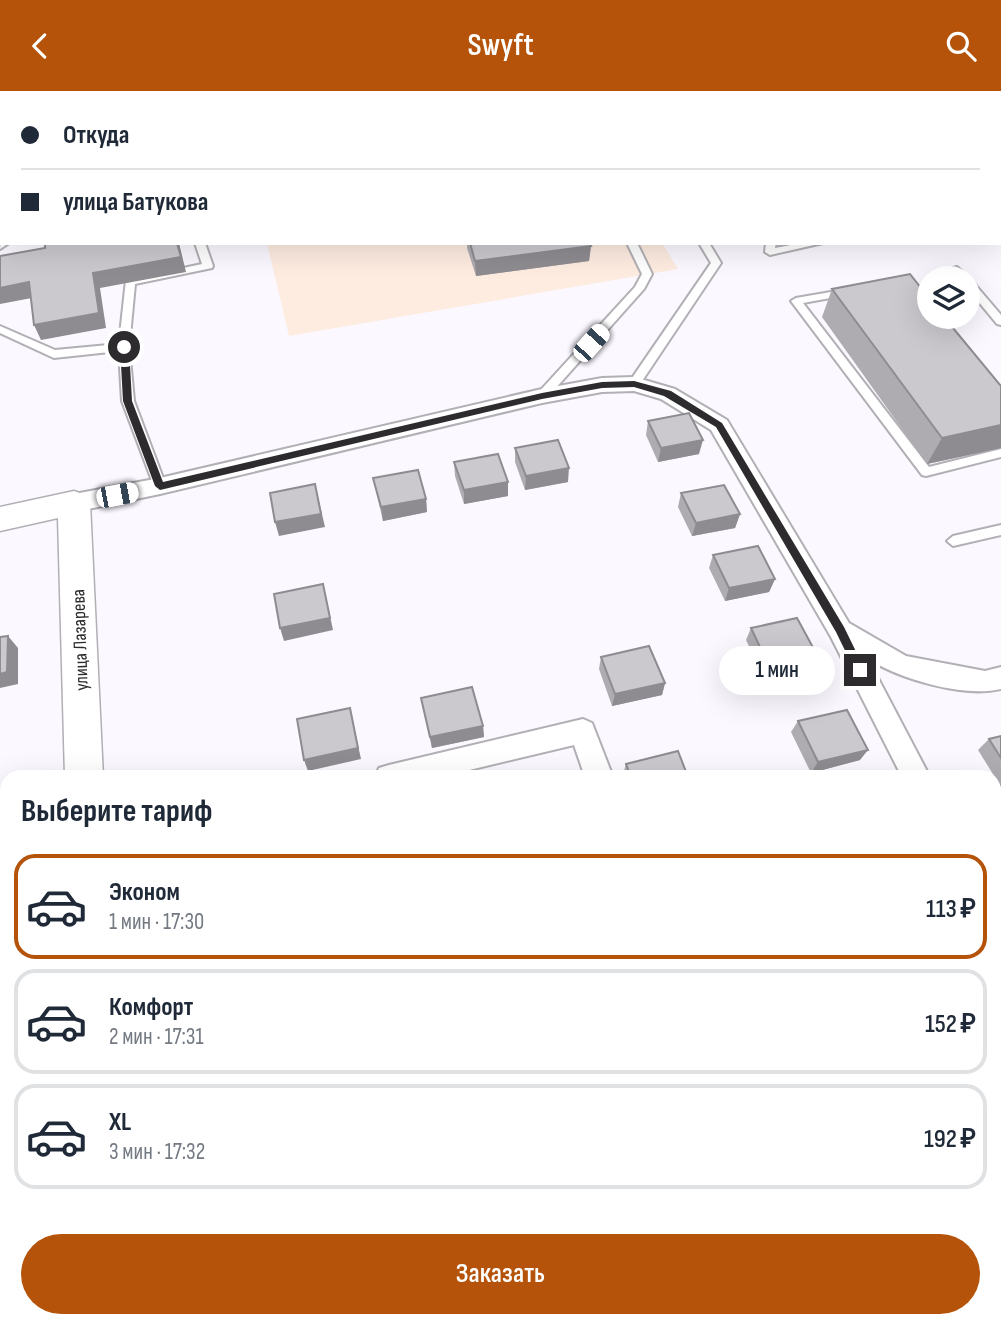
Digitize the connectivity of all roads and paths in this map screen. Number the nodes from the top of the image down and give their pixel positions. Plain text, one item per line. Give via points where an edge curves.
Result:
1 (201, 245) edge
2 (633, 245) edge
3 (705, 245) edge
4 (771, 245) edge
5 (807, 245) edge
6 (863, 290) edge
7 (980, 297) edge
8 (1001, 322) edge
9 (0, 329) edge
10 (124, 347) junction
11 (634, 384) junction
12 (542, 396) junction
13 (1001, 453) edge
14 (160, 486) junction
15 (74, 503) junction
16 (0, 519) edge
17 (1001, 530) edge
18 (953, 541) dead end
19 (840, 630) junction
20 (1001, 678) edge
21 (84, 770) edge
22 (419, 770) edge
23 (597, 770) edge
24 (912, 770) edge

1 - 10 lane via 208,266 130,282
2 - 12 lane via 647,274 639,289
3 - 11 lane via 716,263
4 - 5 lane via 770,252
6 - 13 lane via 796,301 926,472
7 - 8 lane
9 - 10 lane via 54,354
10 - 14 lane via 128,401
11 - 12 street
11 - 19 street via 668,394 719,425
12 - 14 street
14 - 15 street
15 - 16 main road
15 - 21 main road, улица Лазарева
17 - 18 lane
19 - 20 street via 901,666 985,682
19 - 24 street
22 - 23 street via 583,731

